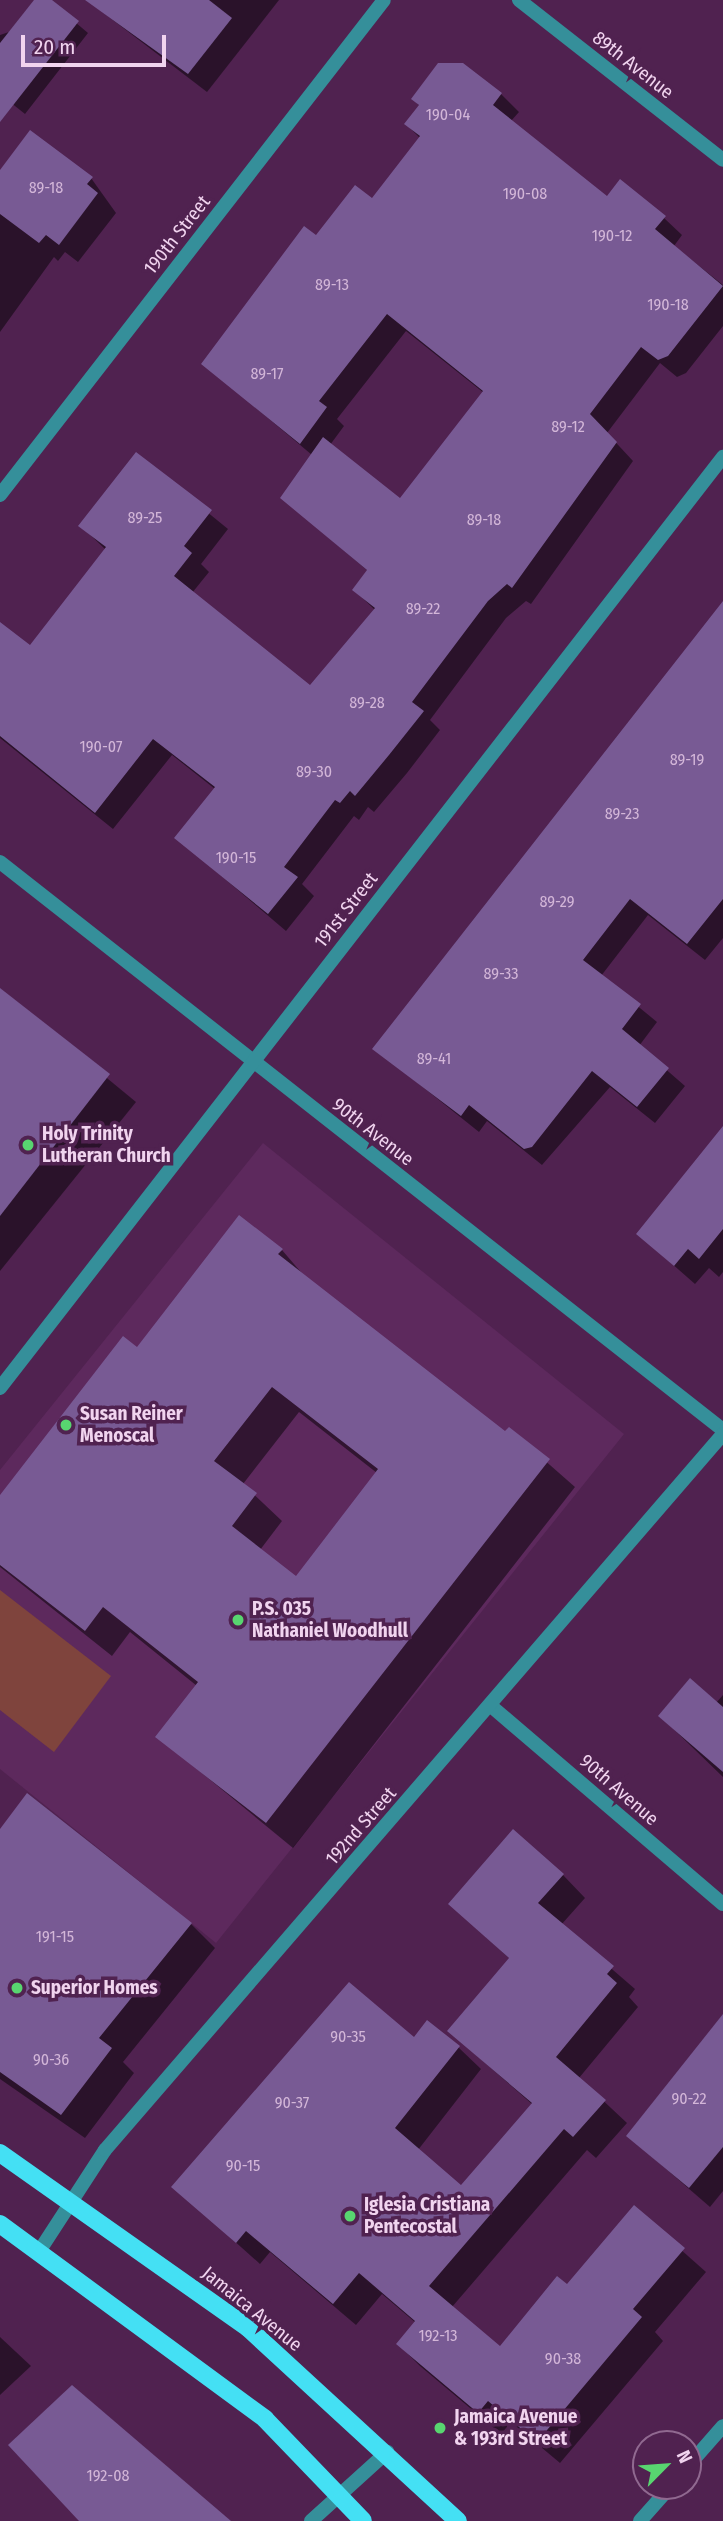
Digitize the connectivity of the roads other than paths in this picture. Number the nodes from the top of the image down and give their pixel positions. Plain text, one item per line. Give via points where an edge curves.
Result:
1 (384, 0) edge
2 (519, 0) edge
3 (723, 160) edge
4 (723, 457) edge
5 (0, 495) edge
6 (0, 862) edge
7 (252, 1061) junction
8 (0, 1388) edge
9 (723, 1432) edge
10 (491, 1706) junction
11 (723, 1905) edge
12 (0, 2153) edge
13 (73, 2200) junction
14 (0, 2224) edge
15 (40, 2250) junction
16 (723, 2426) edge
17 (702, 2450) edge
18 (387, 2452) junction
19 (338, 2496) junction
20 (659, 2500) edge
21 (311, 2521) edge
22 (363, 2521) edge
23 (458, 2521) edge
24 (640, 2521) edge

1 - 5 street, 190th Street
2 - 3 street, 89th Avenue
4 - 7 street, 191st Street
6 - 7 street, 90th Avenue
7 - 8 street, 191st Street
7 - 9 street, 90th Avenue
9 - 10 street, 192nd Street
10 - 11 street, 90th Avenue
10 - 13 street, 192nd Street via 105,2150
12 - 13 main road, Jamaica Avenue
13 - 15 street, 192nd Street
13 - 18 main road, Jamaica Avenue via 248,2328
14 - 15 main road
15 - 19 main road via 265,2419
16 - 17 street
18 - 19 street
18 - 23 main road, Jamaica Avenue
19 - 21 street
19 - 22 main road
20 - 24 street

